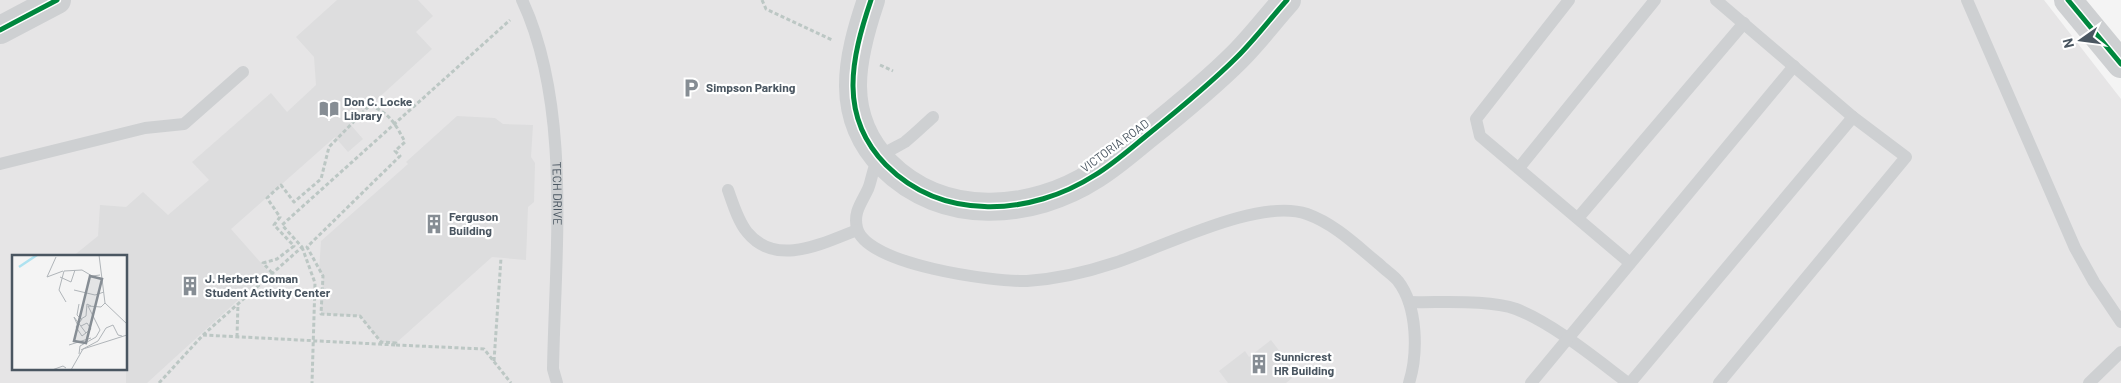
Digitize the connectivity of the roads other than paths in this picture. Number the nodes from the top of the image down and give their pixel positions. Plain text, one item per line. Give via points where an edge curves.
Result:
1 (871, 0) edge
2 (1287, 0) edge
3 (1569, 0) edge
4 (1655, 0) edge
5 (1716, 0) edge
6 (1967, 0) edge
7 (2068, 0) edge
8 (44, 3) edge
9 (523, 3) edge
10 (1744, 23) junction
11 (0, 30) edge
12 (2121, 64) edge
13 (1794, 66) junction
14 (243, 72) dead end
15 (933, 116) dead end
16 (1853, 117) junction
17 (879, 158) junction
18 (0, 164) edge
19 (1519, 168) junction
20 (728, 190) dead end
21 (1578, 218) junction
22 (857, 230) junction
23 (1630, 262) junction
24 (1409, 302) junction
25 (2121, 322) edge
26 (1569, 338) junction
27 (2121, 352) edge
28 (558, 383) edge
29 (1409, 383) edge
30 (1531, 383) edge
31 (1629, 383) edge
32 (1719, 383) edge
33 (2089, 383) edge

1 - 17 street, VICTORIA ROAD via 859,34 852,81 860,128
2 - 17 street, VICTORIA ROAD via 1237,56 1183,106 1094,176 1060,192 1030,203 987,209 949,203 920,191 897,176
3 - 19 lane via 1476,119 1480,136
4 - 19 lane
5 - 10 lane
6 - 25 lane via 2075,248
7 - 12 street
8 - 11 street
9 - 28 lane, TECH DRIVE via 537,42 553,123 557,208 553,369
10 - 13 lane
10 - 21 lane
13 - 16 lane
13 - 23 lane
14 - 18 lane via 184,124 145,128
15 - 17 lane via 904,142
16 - 31 lane
16 - 32 lane via 1906,157
17 - 22 lane via 858,208 855,218
19 - 21 lane
20 - 22 lane via 746,231 754,239 782,251 804,249
21 - 23 lane
22 - 24 lane via 874,247 932,269 987,280 1028,281 1114,263 1230,220 1289,210 1332,225 1398,281
23 - 26 lane
24 - 26 lane via 1516,309
24 - 29 lane via 1414,334 1413,370
26 - 30 lane
26 - 31 lane
27 - 33 lane

